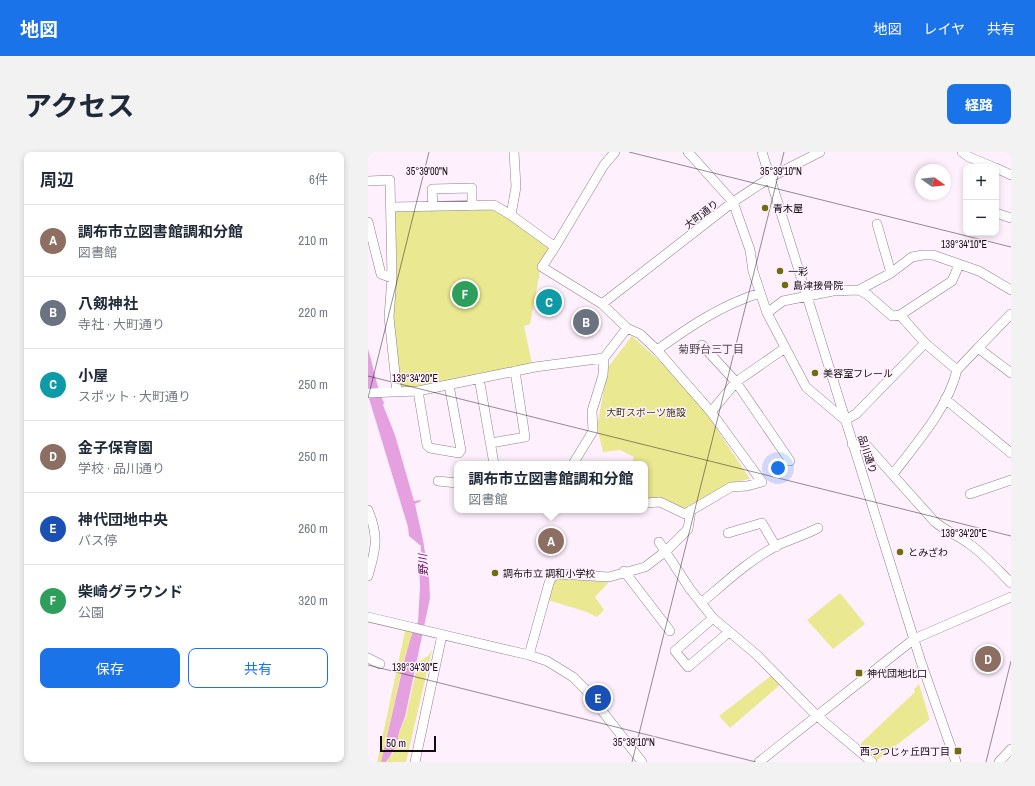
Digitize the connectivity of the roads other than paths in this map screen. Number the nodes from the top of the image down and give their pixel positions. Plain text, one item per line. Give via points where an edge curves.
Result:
1 (514, 152) edge
2 (615, 152) edge
3 (688, 152) edge
4 (762, 152) edge
5 (820, 152) edge
6 (962, 152) edge
7 (986, 164) edge
8 (999, 169) edge
9 (1011, 175) edge
10 (771, 178) junction
11 (368, 181) edge
12 (733, 202) junction
13 (472, 206) junction
14 (392, 207) junction
15 (433, 207) junction
16 (999, 214) edge
17 (512, 215) junction
18 (1011, 218) edge
19 (368, 222) edge
20 (877, 224) dead end
21 (555, 247) junction
22 (959, 265) junction
23 (891, 273) junction
24 (392, 278) junction
25 (859, 290) junction
26 (1011, 290) edge
27 (760, 293) junction
28 (807, 297) junction
29 (602, 304) junction
30 (767, 313) junction
31 (1011, 314) edge
32 (900, 315) junction
33 (627, 328) junction
34 (925, 343) junction
35 (702, 345) dead end
36 (785, 348) junction
37 (978, 348) junction
38 (657, 350) junction
39 (604, 358) junction
40 (957, 370) junction
41 (515, 371) junction
42 (1011, 373) edge
43 (479, 378) junction
44 (736, 382) junction
45 (449, 385) junction
46 (418, 391) junction
47 (368, 393) edge
48 (393, 393) junction
49 (945, 399) junction
50 (711, 412) junction
51 (845, 420) junction
52 (491, 443) junction
53 (852, 444) junction
54 (1011, 453) edge
55 (494, 461) edge
56 (575, 461) edge
57 (790, 461) dead end
58 (893, 474) junction
59 (1011, 480) edge
60 (438, 481) dead end
61 (454, 483) edge
62 (970, 494) dead end
63 (648, 503) edge
64 (368, 510) edge
65 (692, 510) junction
66 (818, 528) dead end
67 (728, 533) dead end
68 (659, 542) dead end
69 (776, 547) junction
70 (666, 551) junction
71 (624, 571) junction
72 (368, 576) edge
73 (1011, 583) edge
74 (1011, 597) edge
75 (700, 603) junction
76 (368, 617) edge
77 (713, 618) junction
78 (670, 631) dead end
79 (729, 632) junction
80 (439, 634) junction
81 (914, 638) junction
82 (529, 655) junction
83 (368, 658) edge
84 (380, 664) dead end
85 (816, 715) junction
86 (1011, 749) edge
87 (415, 762) edge
88 (642, 762) edge
89 (759, 762) edge
90 (872, 762) edge
91 (956, 762) edge
92 (999, 762) edge

1 - 17 street via 516,187
2 - 21 street via 604,165
3 - 12 street
4 - 10 street, 品川通り
5 - 10 street, 大町通り
6 - 7 street
8 - 9 street
10 - 12 street, 大町通り
10 - 28 street, 品川通り
11 - 14 street via 390,180
12 - 27 street via 750,250
12 - 29 street, 大町通り
13 - 15 street
13 - 15 street via 472,188 432,189
13 - 17 street via 494,205
14 - 15 street
14 - 24 street
16 - 18 street
17 - 21 street
19 - 24 street via 380,274
20 - 23 street
21 - 29 street via 542,267
22 - 23 street via 923,255 912,258
22 - 26 street via 979,271
22 - 32 street via 952,281
23 - 25 street
24 - 48 street via 389,317
25 - 28 street via 833,291
25 - 32 street via 892,316
27 - 30 street
27 - 38 street via 718,310
28 - 30 street via 783,301
28 - 51 street, 品川通り
29 - 33 street
30 - 36 street
31 - 37 street
32 - 34 street
33 - 38 street via 640,334
33 - 39 street
34 - 40 street
34 - 51 street via 856,414
35 - 44 street
36 - 44 street
36 - 51 street via 806,387
37 - 40 street
37 - 42 street
38 - 50 street
39 - 41 street
39 - 56 street via 603,375 592,411 592,431
40 - 49 street via 954,385
41 - 43 street
41 - 52 street via 526,437
43 - 45 street
43 - 52 street
44 - 50 street
44 - 57 street
45 - 46 street
45 - 46 street via 461,450 459,452 430,448 427,445
46 - 48 street
47 - 48 street
49 - 54 street
49 - 58 street via 929,427
50 - 65 street via 762,482 731,487
51 - 53 street, 品川通り
52 - 55 street
53 - 58 street via 867,446
53 - 81 street, 品川通り
58 - 73 street via 938,525 976,548
59 - 62 street
60 - 61 street
63 - 65 street via 660,502 685,514
64 - 72 street via 376,535 375,554
65 - 70 street via 688,529
66 - 69 street
67 - 69 street via 762,523
68 - 70 street
69 - 75 street via 756,559
70 - 71 street via 645,567
70 - 75 street
71 - 78 street
71 - 82 street via 609,577 558,574 552,577
74 - 81 street
75 - 77 street
76 - 80 street
77 - 79 street
77 - 79 street via 675,651 688,667
79 - 85 street via 757,655
80 - 82 street
80 - 87 street
81 - 85 street
81 - 91 street, 品川通り
82 - 88 street via 547,661 573,677
83 - 84 street
85 - 89 street
85 - 90 street
86 - 92 street

